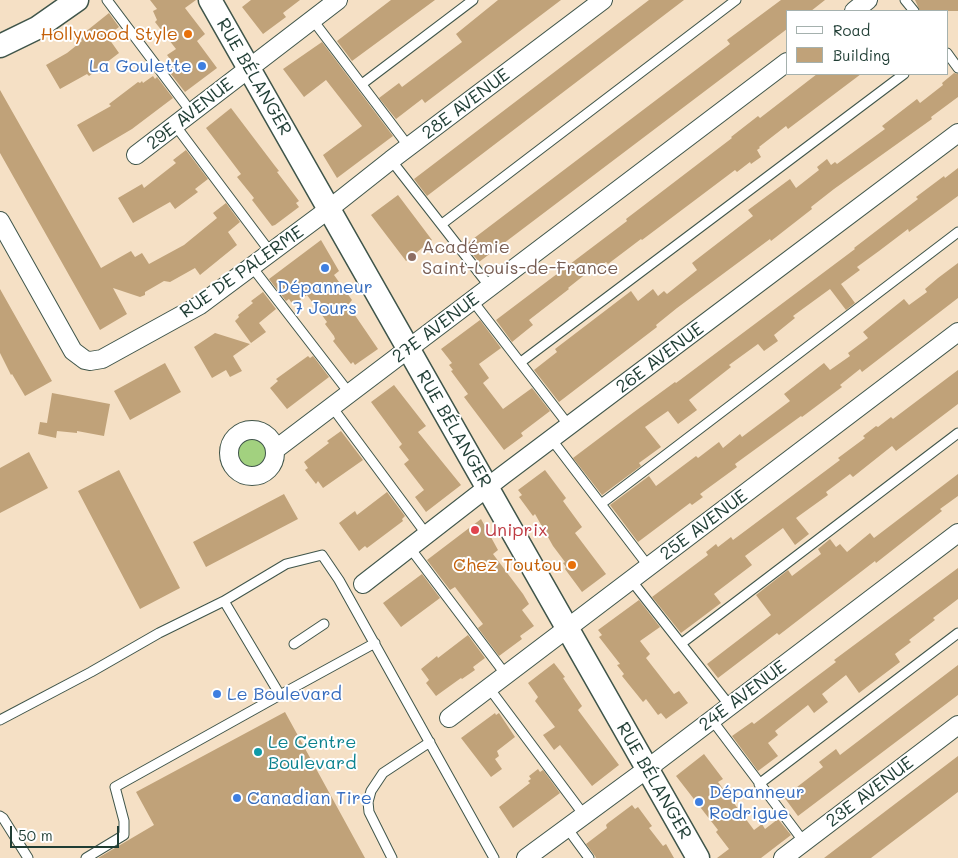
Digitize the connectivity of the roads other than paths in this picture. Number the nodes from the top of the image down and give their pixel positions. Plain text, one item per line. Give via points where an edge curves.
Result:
1 (77, 0) edge
2 (107, 0) edge
3 (210, 0) edge
4 (473, 0) edge
5 (603, 0) edge
6 (736, 0) edge
7 (868, 0) edge
8 (905, 0) edge
9 (331, 2) edge
10 (855, 10) edge
11 (913, 10) edge
12 (312, 19) junction
13 (0, 46) edge
14 (948, 54) edge
15 (786, 63) edge
16 (958, 68) edge
17 (249, 69) junction
18 (903, 75) edge
19 (362, 84) junction
20 (192, 113) junction
21 (175, 125) junction
22 (958, 133) edge
23 (409, 146) junction
24 (136, 156) dead end
25 (391, 160) junction
26 (329, 209) junction
27 (0, 221) edge
28 (442, 224) junction
29 (958, 232) edge
30 (271, 253) junction
31 (252, 266) junction
32 (490, 287) junction
33 (472, 300) junction
34 (958, 332) edge
35 (408, 350) junction
36 (521, 362) junction
37 (350, 394) junction
38 (332, 408) junction
39 (570, 427) junction
40 (958, 433) edge
41 (552, 440) junction
42 (276, 449) dead end
43 (488, 488) junction
44 (601, 504) junction
45 (958, 533) edge
46 (427, 535) junction
47 (410, 548) junction
48 (649, 566) junction
49 (631, 580) junction
50 (364, 584) dead end
51 (224, 601) junction
52 (324, 624) dead end
53 (567, 628) junction
54 (958, 633) edge
55 (375, 643) junction
56 (682, 643) junction
57 (294, 644) dead end
58 (506, 675) junction
59 (489, 688) junction
60 (280, 695) junction
61 (730, 706) junction
62 (449, 718) dead end
63 (0, 720) edge
64 (712, 720) junction
65 (958, 725) edge
66 (430, 742) junction
67 (647, 769) junction
68 (759, 784) junction
69 (584, 815) junction
70 (0, 816) edge
71 (567, 828) junction
72 (804, 842) junction
73 (28, 858) edge
74 (86, 858) edge
75 (392, 858) edge
76 (494, 858) edge
77 (526, 858) edge
78 (590, 858) edge
79 (698, 858) edge
80 (783, 858) edge

1 - 13 street via 52,19
2 - 20 lane
3 - 17 street, RUE BÉLANGER
4 - 19 lane
5 - 23 street, 28E AVENUE
6 - 28 lane
7 - 10 street
8 - 11 lane
9 - 12 street, 29E AVENUE
12 - 17 street, 29E AVENUE
12 - 19 lane
14 - 16 lane
15 - 32 street, 27E AVENUE
17 - 20 street, 29E AVENUE
17 - 26 street, RUE BÉLANGER
18 - 36 lane
19 - 23 lane
20 - 21 street, 29E AVENUE
21 - 24 street, 29E AVENUE
21 - 30 lane
22 - 39 street, 26E AVENUE
23 - 25 street, 28E AVENUE
25 - 26 street, 28E AVENUE
25 - 28 lane
26 - 30 street, RUE DE PALERME
26 - 35 street, RUE BÉLANGER
27 - 31 street, RUE DE PALERME via 70,346 85,360 108,356 200,305
28 - 32 lane
29 - 44 lane
30 - 31 street, RUE DE PALERME
31 - 37 lane
32 - 33 street, 27E AVENUE
33 - 35 street, 27E AVENUE
33 - 36 lane
34 - 48 street, 25E AVENUE
35 - 37 street, 27E AVENUE
35 - 43 street, RUE BÉLANGER
36 - 39 lane
37 - 38 street, 27E AVENUE
38 - 42 street, 27E AVENUE
38 - 46 lane
39 - 41 street, 26E AVENUE
40 - 56 lane
41 - 43 street, 26E AVENUE
41 - 44 lane
43 - 46 street, 26E AVENUE
43 - 53 street, RUE BÉLANGER
44 - 48 lane
45 - 61 street, 24E AVENUE
46 - 47 street, 26E AVENUE
47 - 50 street, 26E AVENUE
47 - 58 lane
48 - 49 street, 25E AVENUE
49 - 53 street, 25E AVENUE
49 - 56 lane
51 - 55 lane via 286,564 322,555
51 - 60 lane
51 - 63 lane
52 - 57 lane
53 - 58 street, 25E AVENUE
53 - 67 street, RUE BÉLANGER
54 - 68 lane
55 - 60 lane
55 - 66 lane
56 - 61 lane
58 - 59 street, 25E AVENUE
59 - 62 street, 25E AVENUE
59 - 69 lane
60 - 74 lane via 115,786 124,821 124,835
61 - 64 street, 24E AVENUE
64 - 67 street, 24E AVENUE
64 - 68 lane
65 - 72 street, 23E AVENUE
66 - 75 lane via 383,773 371,791 370,812
66 - 76 lane
67 - 69 street, 24E AVENUE
67 - 79 street, RUE BÉLANGER
68 - 72 lane
69 - 71 street, 24E AVENUE
70 - 73 lane
71 - 77 street, 24E AVENUE
71 - 78 lane
72 - 80 street, 23E AVENUE

